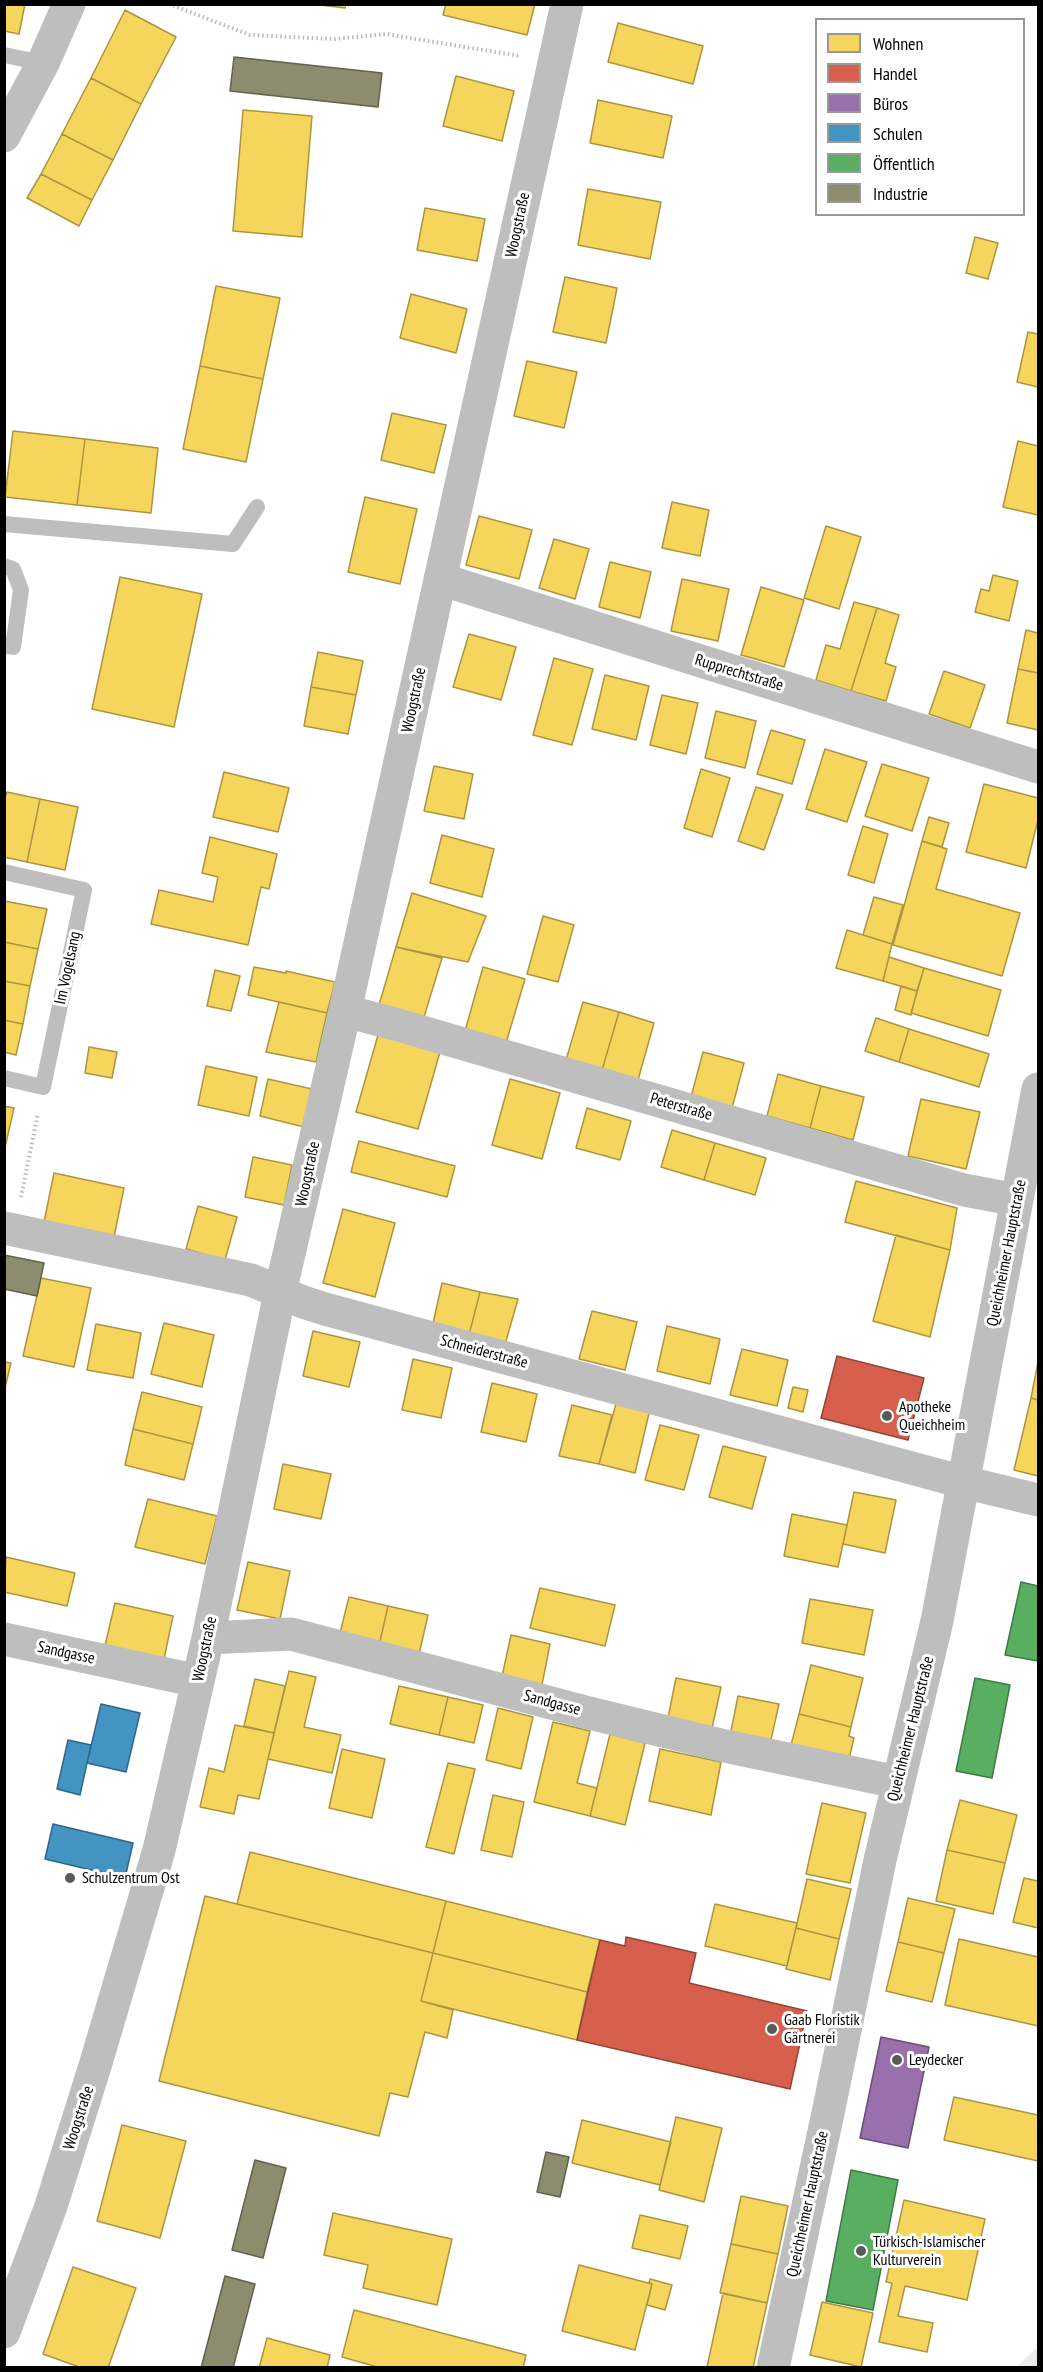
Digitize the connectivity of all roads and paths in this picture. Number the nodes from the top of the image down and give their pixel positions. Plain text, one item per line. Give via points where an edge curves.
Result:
1 (69, 4) edge
2 (169, 4) edge
3 (567, 4) edge
4 (4, 55) edge
5 (554, 62) junction
6 (43, 63) junction
7 (4, 136) edge
8 (257, 507) dead end
9 (4, 524) edge
10 (4, 566) edge
11 (440, 579) junction
12 (4, 645) edge
13 (1038, 767) edge
14 (4, 872) edge
15 (345, 1011) junction
16 (4, 1078) edge
17 (43, 1087) junction
18 (1038, 1089) edge
19 (1017, 1200) junction
20 (9, 1228) edge
21 (280, 1293) junction
22 (963, 1482) junction
23 (1038, 1500) edge
24 (208, 1638) junction
25 (4, 1640) edge
26 (198, 1681) junction
27 (897, 1782) junction
28 (4, 2332) edge
29 (773, 2367) edge

1 - 6 street
2 - 5 path via 250,35 335,39 386,34
3 - 5 street, Woogstraße
4 - 6 lane
5 - 11 street, Woogstraße
6 - 7 street
8 - 9 lane via 233,544
10 - 12 lane via 13,570 21,590 14,647
11 - 13 street, Rupprechtstraße
11 - 15 street, Woogstraße
14 - 17 lane, Im Vogelsang via 84,890
15 - 19 street, Peterstraße via 964,1190
15 - 21 street, Woogstraße
16 - 17 lane
17 - 20 path
18 - 19 street, Queichheimer Hauptstraße
19 - 22 street, Queichheimer Hauptstraße
20 - 21 street, Schneiderstraße via 250,1280
21 - 22 street, Schneiderstraße via 325,1309
21 - 24 street, Woogstraße
22 - 23 street, Schneiderstraße
22 - 27 street, Queichheimer Hauptstraße via 937,1621
24 - 26 street, Woogstraße
24 - 27 street, Sandgasse via 291,1634 725,1746
25 - 26 street, Sandgasse
26 - 28 street, Woogstraße via 159,1850 132,1941 51,2206
27 - 29 street, Queichheimer Hauptstraße

